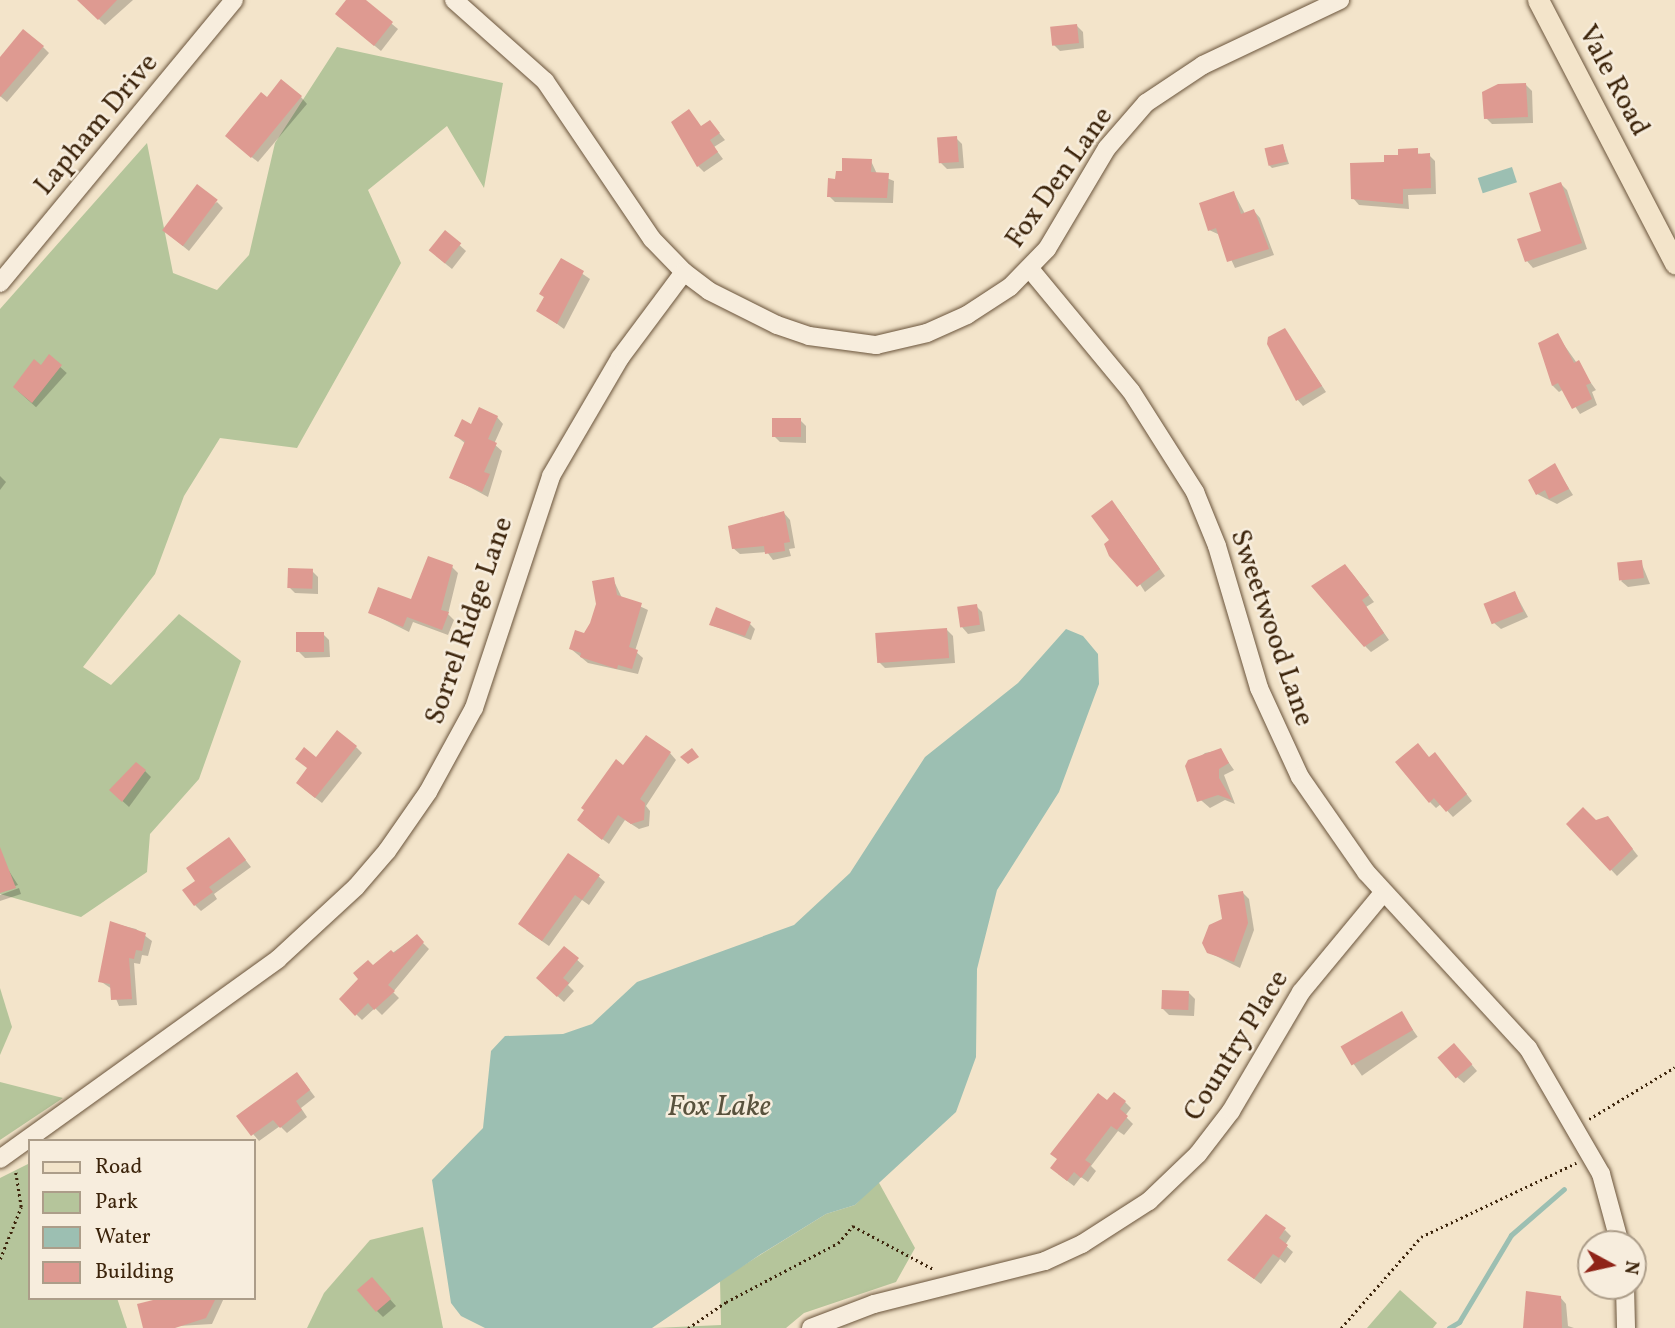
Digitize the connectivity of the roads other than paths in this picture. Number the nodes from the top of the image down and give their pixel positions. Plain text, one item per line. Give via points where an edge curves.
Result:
1 (234, 0) edge
2 (454, 0) edge
3 (1340, 0) edge
4 (1538, 0) edge
5 (1675, 263) edge
6 (1030, 269) junction
7 (684, 272) junction
8 (0, 283) edge
9 (1383, 893) junction
10 (4, 1156) edge
11 (1616, 1230) edge
12 (1625, 1300) edge
13 (811, 1328) edge
14 (1626, 1328) edge

1 - 8 street, Lapham Drive
2 - 7 street, Fox Den Lane via 545,80 652,239
3 - 6 street, Fox Den Lane via 1203,65 1146,103 1107,148
4 - 5 main road, Vale Road
6 - 7 street, Fox Den Lane via 967,315 908,340 876,345 821,338 777,325 709,291
6 - 9 street, Sweetwood Lane via 1131,391 1195,492 1279,739 1323,814
7 - 10 street, Sorrel Ridge Lane via 613,369 551,476 474,708 428,792 387,851 356,887 278,959
9 - 11 street, Sweetwood Lane via 1528,1048 1592,1155
9 - 13 street, Country Place via 1310,978 1231,1111 1179,1174 1149,1201 1082,1244 1045,1261 874,1304
12 - 14 street

